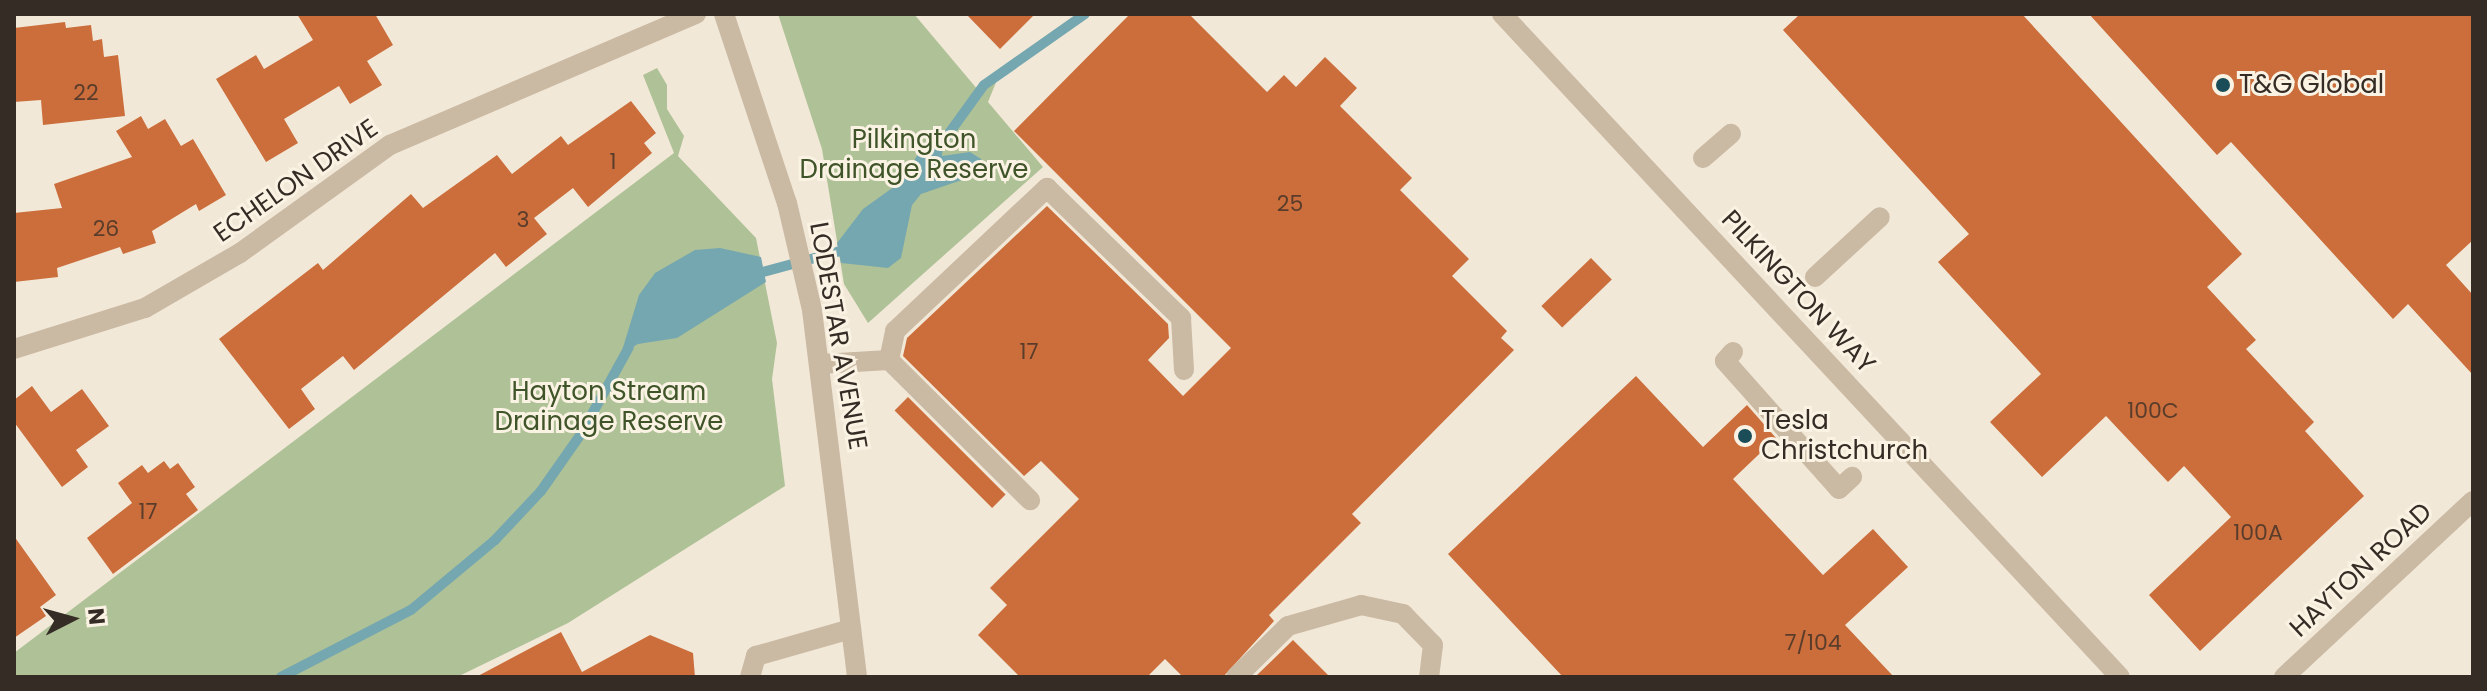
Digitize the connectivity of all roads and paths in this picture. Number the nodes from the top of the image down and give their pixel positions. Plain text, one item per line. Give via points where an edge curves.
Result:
1 (696, 14) edge
2 (724, 14) edge
3 (1502, 14) edge
4 (1731, 134) dead end
5 (1703, 158) dead end
6 (1880, 217) dead end
7 (1815, 277) dead end
8 (14, 349) edge
9 (1733, 352) dead end
10 (889, 360) junction
11 (821, 364) junction
12 (1184, 370) dead end
13 (1852, 477) dead end
14 (1030, 500) dead end
15 (2473, 501) edge
16 (851, 629) junction
17 (2291, 675) edge
18 (750, 677) edge
19 (857, 677) edge
20 (1236, 677) edge
21 (1429, 677) edge
22 (2120, 677) edge

1 - 8 street, ECHELON DRIVE via 390,145 240,253 145,308
2 - 11 street, LODESTAR AVENUE via 794,230
3 - 22 street, PILKINGTON WAY
4 - 5 street
6 - 7 street
9 - 13 street via 1725,361 1839,489
10 - 11 street
10 - 12 street via 895,331 1047,188 1181,318
10 - 14 street
11 - 16 street, LODESTAR AVENUE
15 - 17 street, HAYTON ROAD
16 - 18 street via 756,656
16 - 19 street, LODESTAR AVENUE
20 - 21 street via 1288,626 1361,605 1403,614 1433,645

